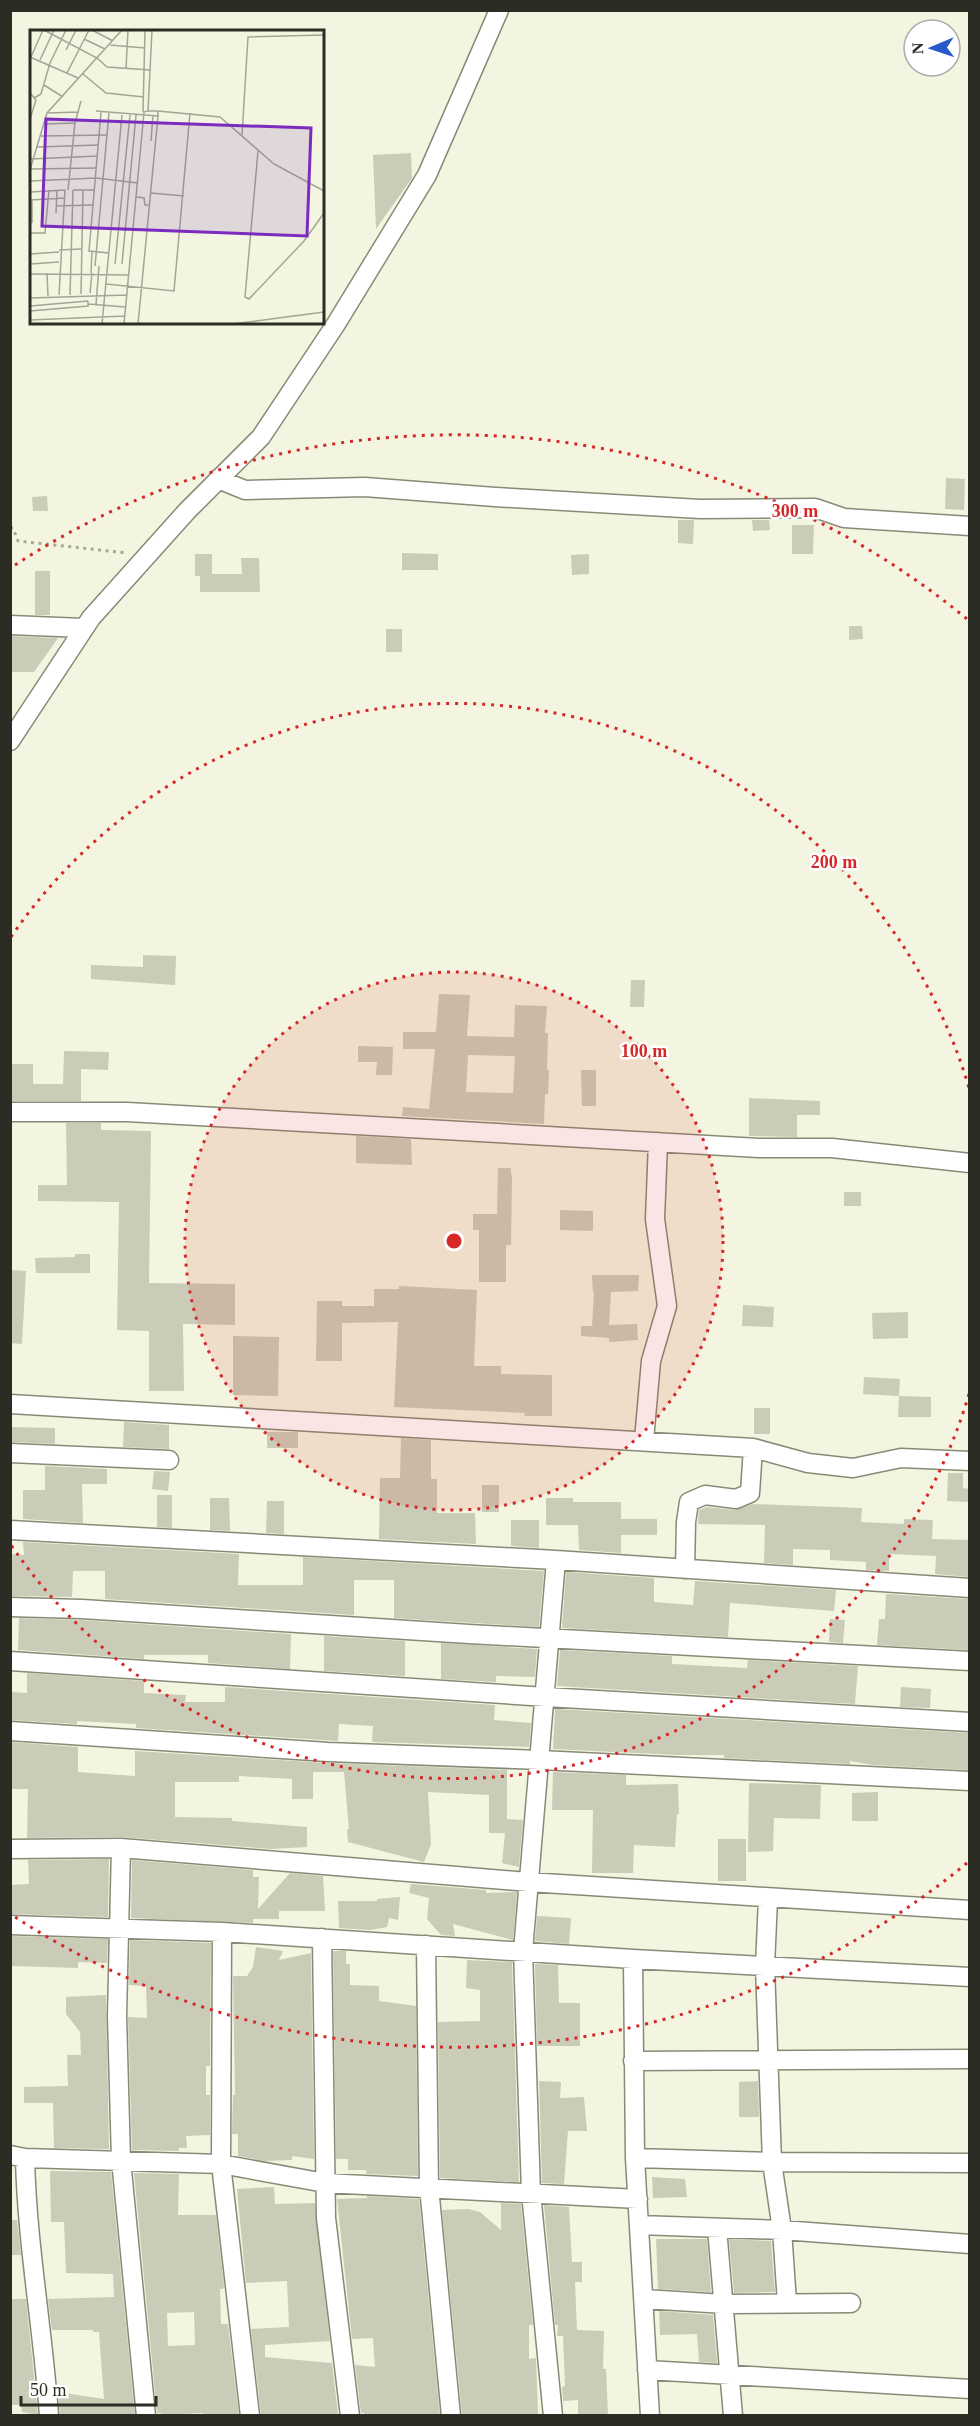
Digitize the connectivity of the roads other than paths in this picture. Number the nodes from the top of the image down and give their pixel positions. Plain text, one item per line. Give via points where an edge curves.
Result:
1 (499, 10) edge
2 (218, 479) junction
3 (969, 526) edge
4 (10, 625) edge
5 (83, 628) junction
6 (10, 741) edge
7 (10, 1112) edge
8 (658, 1142) junction
9 (969, 1163) edge
10 (10, 1404) edge
11 (644, 1440) junction
12 (753, 1448) junction
13 (10, 1454) edge
14 (169, 1460) dead end
15 (969, 1461) edge
16 (10, 1530) edge
17 (556, 1560) junction
18 (685, 1569) junction
19 (969, 1588) edge
20 (10, 1607) edge
21 (550, 1638) junction
22 (10, 1661) edge
23 (969, 1661) edge
24 (546, 1697) junction
25 (969, 1722) edge
26 (10, 1731) edge
27 (540, 1760) junction
28 (969, 1781) edge
29 (121, 1848) junction
30 (10, 1849) edge
31 (528, 1882) junction
32 (768, 1899) junction
33 (969, 1910) edge
34 (10, 1925) edge
35 (117, 1928) junction
36 (222, 1932) junction
37 (322, 1938) junction
38 (426, 1945) junction
39 (523, 1951) junction
40 (633, 1959) junction
41 (765, 1965) junction
42 (969, 1977) edge
43 (969, 2059) edge
44 (768, 2060) junction
45 (633, 2061) junction
46 (18, 2157) edge
47 (635, 2158) junction
48 (121, 2160) junction
49 (772, 2162) junction
50 (221, 2163) junction
51 (969, 2163) edge
52 (325, 2183) junction
53 (429, 2187) junction
54 (531, 2193) junction
55 (638, 2199) junction
56 (639, 2225) junction
57 (717, 2228) junction
58 (782, 2230) junction
59 (969, 2244) edge
60 (644, 2300) junction
61 (787, 2303) junction
62 (852, 2303) dead end
63 (724, 2304) junction
64 (647, 2370) junction
65 (730, 2374) junction
66 (969, 2389) edge
67 (49, 2415) edge
68 (146, 2415) edge
69 (250, 2415) edge
70 (350, 2415) edge
71 (451, 2415) edge
72 (553, 2415) edge
73 (650, 2415) edge
74 (733, 2415) edge

1 - 2 street via 427,175 261,437
2 - 3 street via 245,489 365,487 700,509 815,507 844,518
2 - 5 street
4 - 5 street
5 - 6 street
7 - 8 street via 127,1112
8 - 9 street via 832,1148
8 - 11 street via 655,1219 667,1306 651,1361
10 - 11 street
11 - 12 street
12 - 15 street via 808,1463 853,1468 901,1458
12 - 18 street via 750,1493 736,1499 705,1495 689,1502
13 - 14 street
16 - 17 street
17 - 18 street
17 - 21 street
18 - 19 street
20 - 21 street
21 - 23 street
21 - 24 street
22 - 24 street
24 - 25 street
24 - 27 street
26 - 27 street via 328,1752
27 - 28 street
27 - 31 street
29 - 30 street
29 - 31 street
29 - 35 street
31 - 32 street
31 - 39 street
32 - 33 street
32 - 41 street
34 - 35 street
35 - 36 street
35 - 48 street
36 - 37 street
36 - 50 street
37 - 38 street
37 - 52 street
38 - 39 street
38 - 53 street
39 - 40 street
39 - 54 street
40 - 41 street
40 - 45 street
41 - 42 street
41 - 44 street
43 - 44 street
44 - 45 street
44 - 49 street
45 - 47 street
46 - 48 street
46 - 67 street
47 - 49 street
47 - 55 street
48 - 50 street
48 - 68 street
49 - 51 street
49 - 58 street
50 - 52 street
50 - 69 street
52 - 53 street
52 - 70 street
53 - 54 street
53 - 71 street
54 - 55 street
54 - 72 street
55 - 56 street
56 - 57 street
56 - 60 street
57 - 58 street
57 - 63 street
58 - 59 street
58 - 61 street
60 - 63 street
60 - 64 street
61 - 62 street
61 - 63 street
63 - 65 street
64 - 65 street
64 - 73 street
65 - 66 street
65 - 74 street

